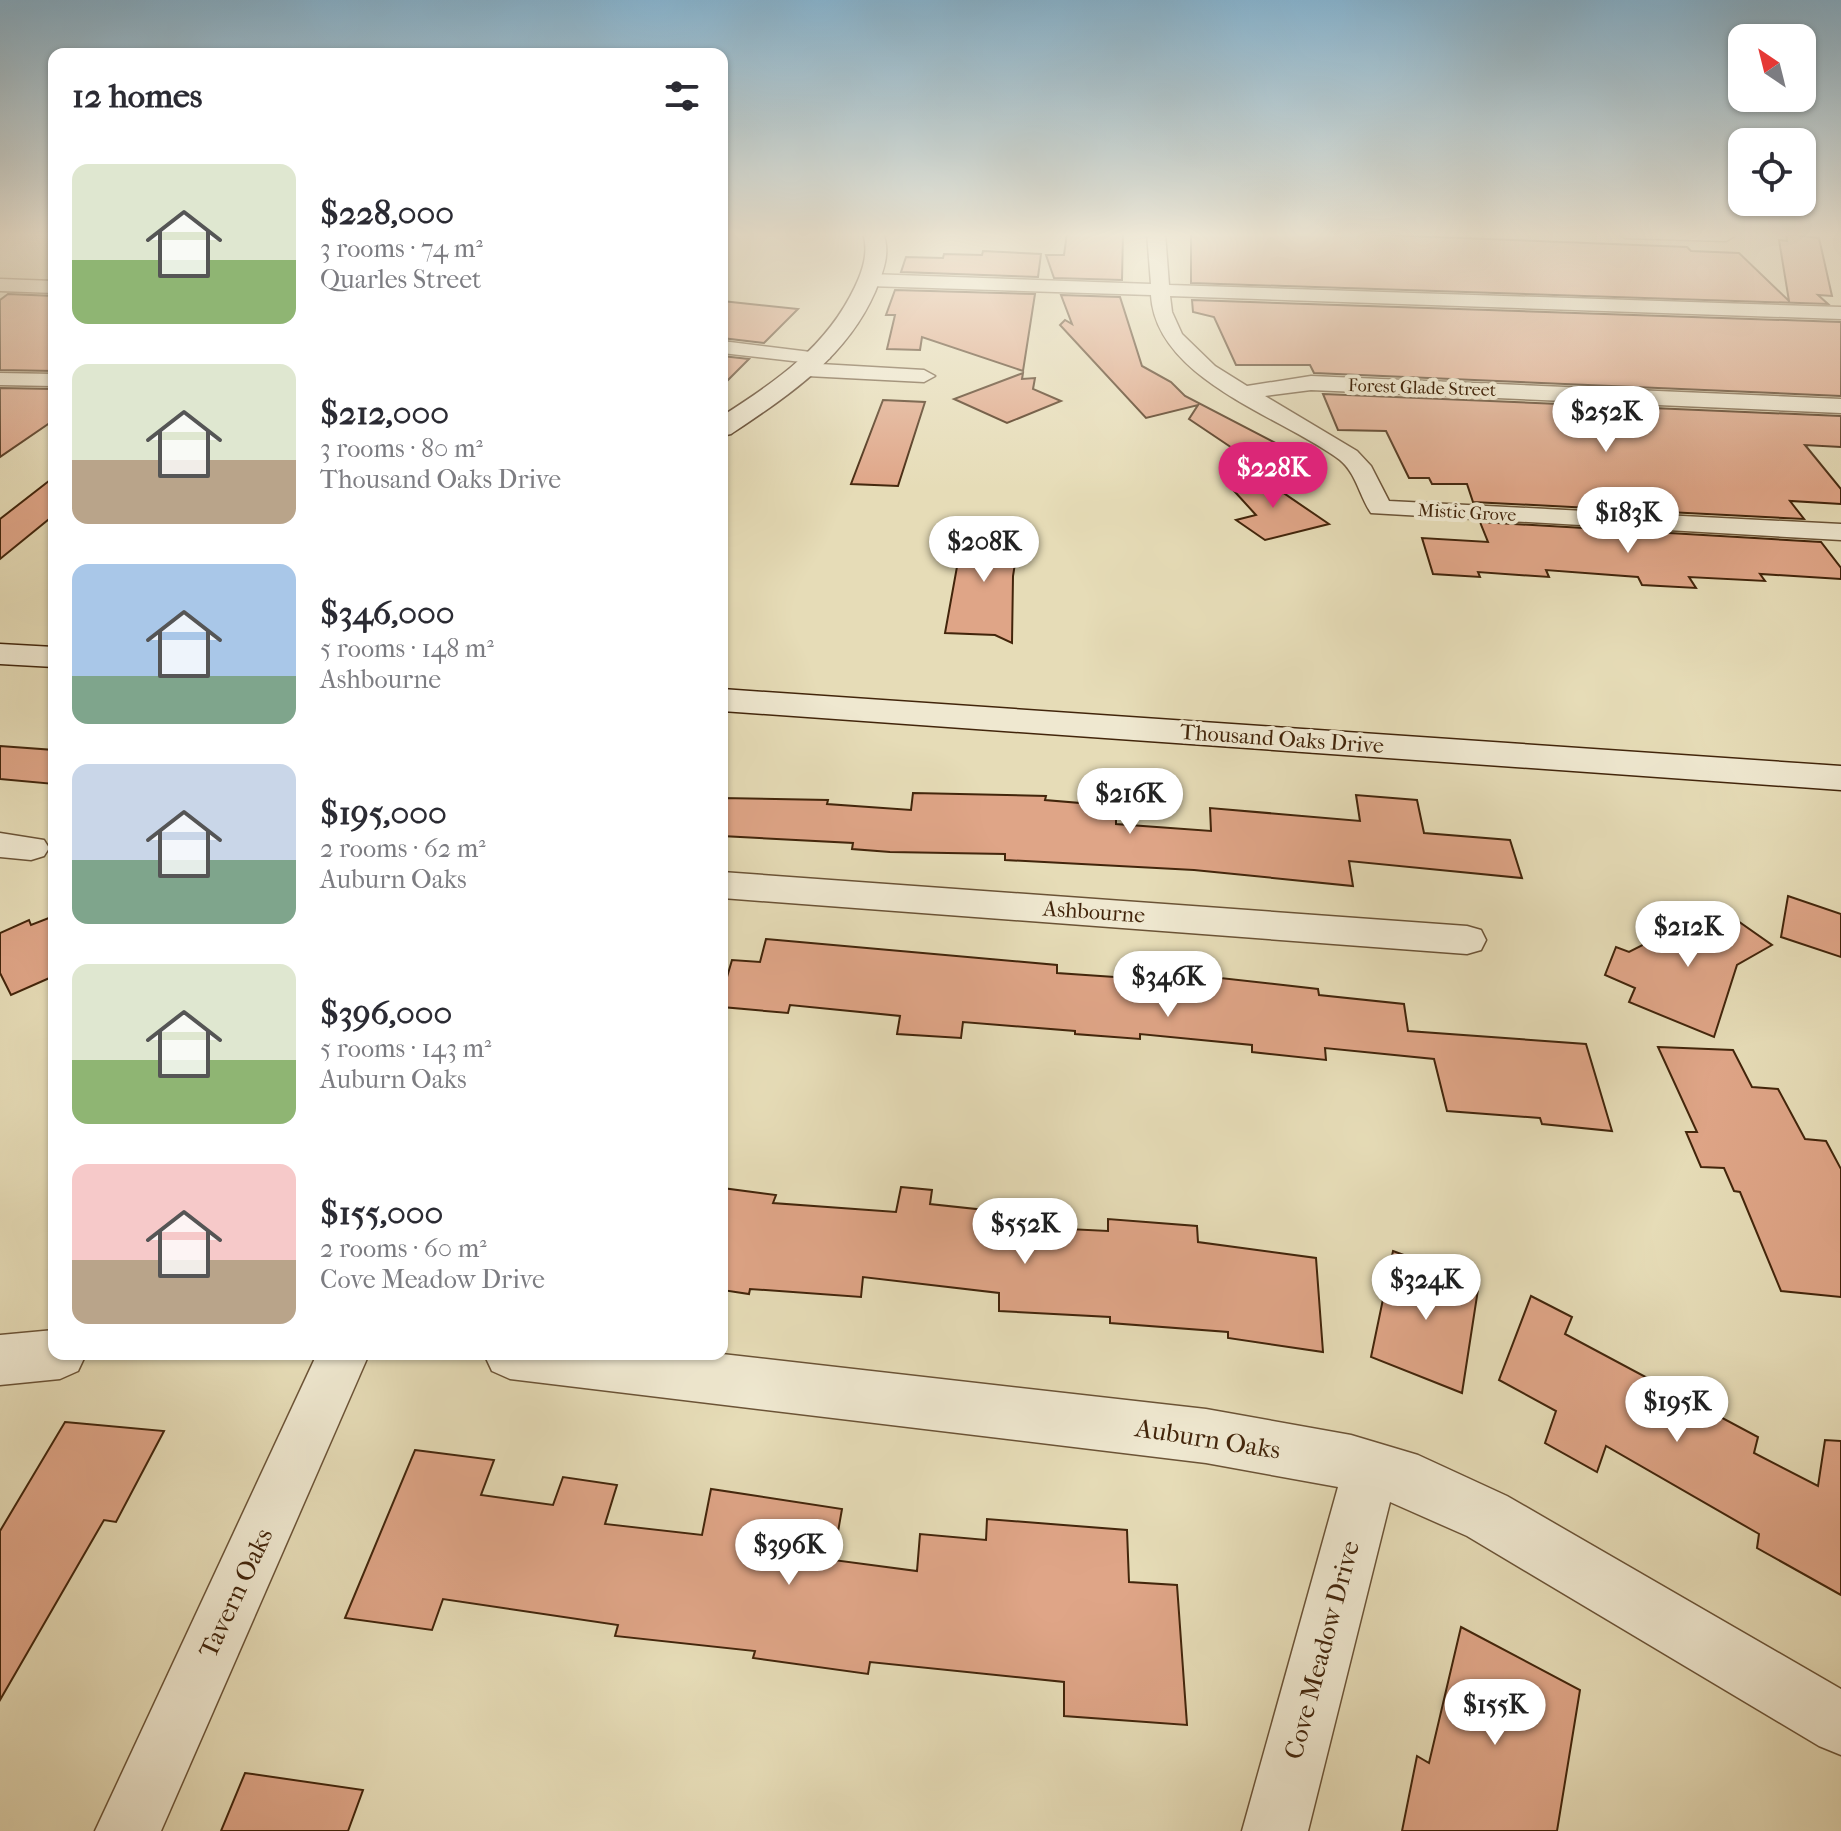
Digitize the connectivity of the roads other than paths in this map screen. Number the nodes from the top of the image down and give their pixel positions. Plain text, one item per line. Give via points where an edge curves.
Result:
1 (849, 318) edge
2 (1165, 318) edge
3 (728, 348) edge
4 (813, 364) junction
5 (924, 376) dead end
6 (0, 379) edge
7 (48, 380) edge
8 (1243, 393) junction
9 (1841, 406) edge
10 (728, 424) edge
11 (1841, 532) edge
12 (0, 654) edge
13 (48, 657) edge
14 (728, 700) edge
15 (1841, 778) edge
16 (728, 885) edge
17 (1467, 940) dead end
18 (48, 1355) edge
19 (0, 1360) edge
20 (340, 1360) edge
21 (561, 1360) edge
22 (1371, 1469) junction
23 (1841, 1724) edge
24 (128, 1831) edge
25 (1275, 1831) edge

1 - 4 main road
2 - 8 street via 1173,337 1207,371
3 - 4 street
4 - 5 street
4 - 10 main road
6 - 7 street
8 - 9 street, Forest Glade Street via 1311,383
8 - 11 street, Mistic Grove via 1349,456 1380,508
12 - 13 main road
14 - 15 main road, Thousand Oaks Drive
16 - 17 street, Ashbourne
18 - 19 street
20 - 24 street, Tavern Oaks
21 - 22 street, Auburn Oaks via 1206,1436
22 - 23 street, Auburn Oaks via 1418,1483 1487,1516
22 - 25 street, Cove Meadow Drive

